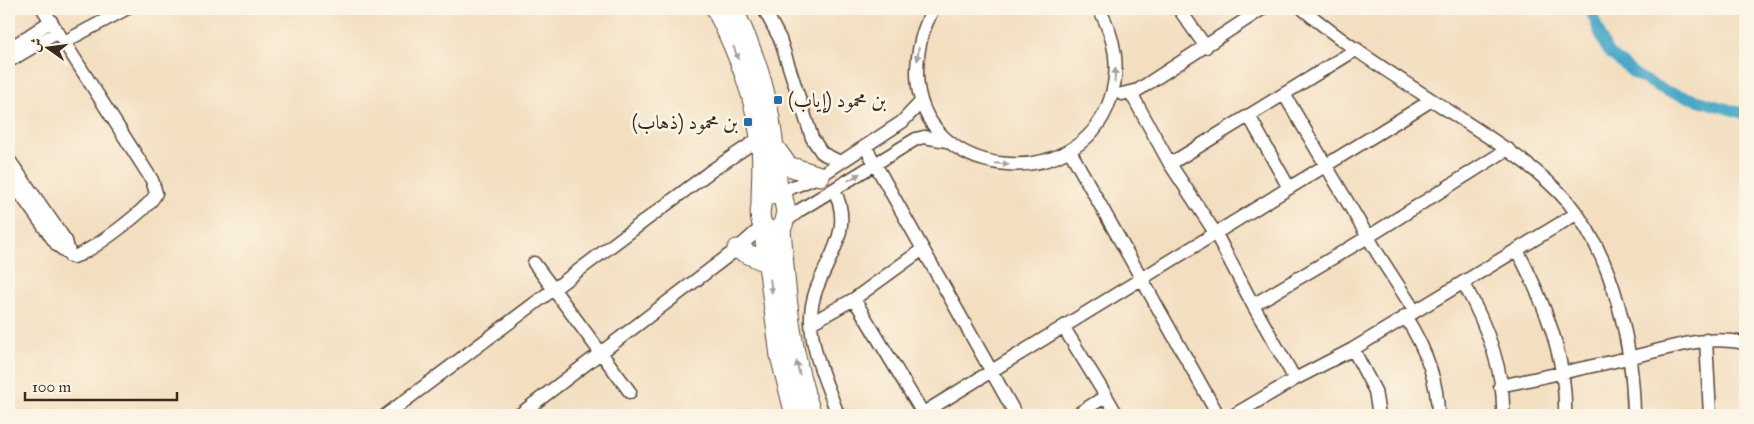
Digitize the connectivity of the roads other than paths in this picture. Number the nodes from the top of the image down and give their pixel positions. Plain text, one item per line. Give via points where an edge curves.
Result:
1 (43, 9) edge
2 (126, 9) edge
3 (716, 9) edge
4 (732, 9) edge
5 (764, 9) edge
6 (934, 9) edge
7 (1099, 9) edge
8 (1179, 9) edge
9 (1262, 9) edge
10 (1303, 9) edge
11 (51, 21) junction
12 (61, 37) junction
13 (1206, 47) junction
14 (9, 49) edge
15 (1357, 49) junction
16 (9, 61) edge
17 (1112, 94) junction
18 (1131, 94) junction
19 (1284, 94) junction
20 (1432, 100) junction
21 (920, 103) junction
22 (1249, 116) junction
23 (947, 141) junction
24 (768, 143) junction
25 (865, 146) junction
26 (1508, 149) junction
27 (1070, 151) junction
28 (9, 160) edge
29 (840, 162) junction
30 (876, 164) junction
31 (1170, 164) junction
32 (1327, 166) junction
33 (820, 176) junction
34 (11, 185) edge
35 (1289, 188) junction
36 (834, 190) junction
37 (778, 194) junction
38 (761, 203) junction
39 (1576, 214) junction
40 (776, 226) junction
41 (1216, 234) junction
42 (1368, 237) junction
43 (737, 248) junction
44 (923, 249) junction
45 (1517, 250) junction
46 (70, 256) junction
47 (768, 263) junction
48 (534, 264) dead end
49 (1143, 280) junction
50 (1463, 282) junction
51 (553, 289) junction
52 (854, 299) junction
53 (1253, 305) junction
54 (1410, 313) junction
55 (811, 323) junction
56 (1064, 328) junction
57 (1706, 340) junction
58 (1745, 344) edge
59 (1354, 349) junction
60 (600, 353) junction
61 (1631, 357) junction
62 (993, 372) junction
63 (1563, 372) junction
64 (1295, 379) junction
65 (1500, 386) junction
66 (630, 392) dead end
67 (1106, 396) junction
68 (386, 415) edge
69 (520, 415) edge
70 (795, 415) edge
71 (812, 415) edge
72 (838, 415) edge
73 (922, 415) edge
74 (1016, 415) edge
75 (1076, 415) edge
76 (1117, 415) edge
77 (1218, 415) edge
78 (1234, 415) edge
79 (1379, 415) edge
80 (1438, 415) edge
81 (1503, 415) edge
82 (1565, 415) edge
83 (1634, 415) edge
84 (1710, 415) edge

1 - 11 street
2 - 12 street
3 -> 24 highway via 741,65
4 - 24 highway via 760,71 769,106
5 - 29 street via 780,38 812,138 822,154
6 -> 21 street via 922,29 917,55
17 -> 7 street via 1116,59 1114,43
8 - 13 street
9 - 13 street
10 - 15 street
11 - 12 street
11 - 14 street
12 - 16 street
12 - 46 street via 152,180 156,193 149,204 101,241 81,254
13 - 18 street
15 - 19 street
15 - 20 street
17 - 18 street
17 - 27 street via 1108,108 1090,135
18 - 31 street
19 - 22 street
19 - 32 street
20 - 26 street
20 - 32 street
21 - 23 street
21 - 25 street via 902,122
22 - 31 street
22 - 35 street
23 -> 27 street via 988,163 1042,162
23 - 30 street via 924,137 916,139
24 - 33 highway via 788,166
24 - 37 highway
24 - 38 highway
24 - 51 street via 711,171
25 - 29 street
25 - 30 street
26 - 39 street via 1544,178
26 - 42 street
27 - 49 street
28 - 46 street via 66,241
29 - 33 street
36 -> 30 street
30 - 44 street
31 - 41 street
32 - 35 street
32 - 42 street
33 - 37 street
34 - 46 street via 57,245
35 - 41 street
36 - 40 street
36 - 55 street via 842,209 840,234 817,291
37 - 38 highway via 768,194
37 - 40 highway via 783,197 786,207
38 - 40 highway
39 - 45 street
39 - 61 street via 1605,267
40 - 43 street
40 - 47 highway
71 -> 40 highway via 790,332
41 - 49 street
41 - 53 street
42 - 53 street
42 - 54 street
43 - 47 highway
43 - 60 street
44 - 52 street
44 - 62 street
45 - 50 street
45 - 63 street via 1535,285
47 -> 70 highway via 780,356
48 - 51 street
49 - 56 street
49 - 77 street
50 - 54 street
50 - 65 street via 1491,342
51 - 60 street
51 - 68 street
52 - 55 street
52 - 73 street
53 - 64 street
54 - 59 street
54 - 80 street via 1428,360
55 - 72 street via 817,355
56 - 62 street
56 - 67 street
57 - 58 street
57 - 61 street
57 - 84 street
59 - 64 street
59 - 79 street via 1375,391
60 - 66 street
60 - 69 street
61 - 63 street
61 - 83 street
62 - 73 street
62 - 74 street
63 - 65 street
63 - 82 street
64 - 78 street
65 - 81 street
67 - 75 street
67 - 76 street

